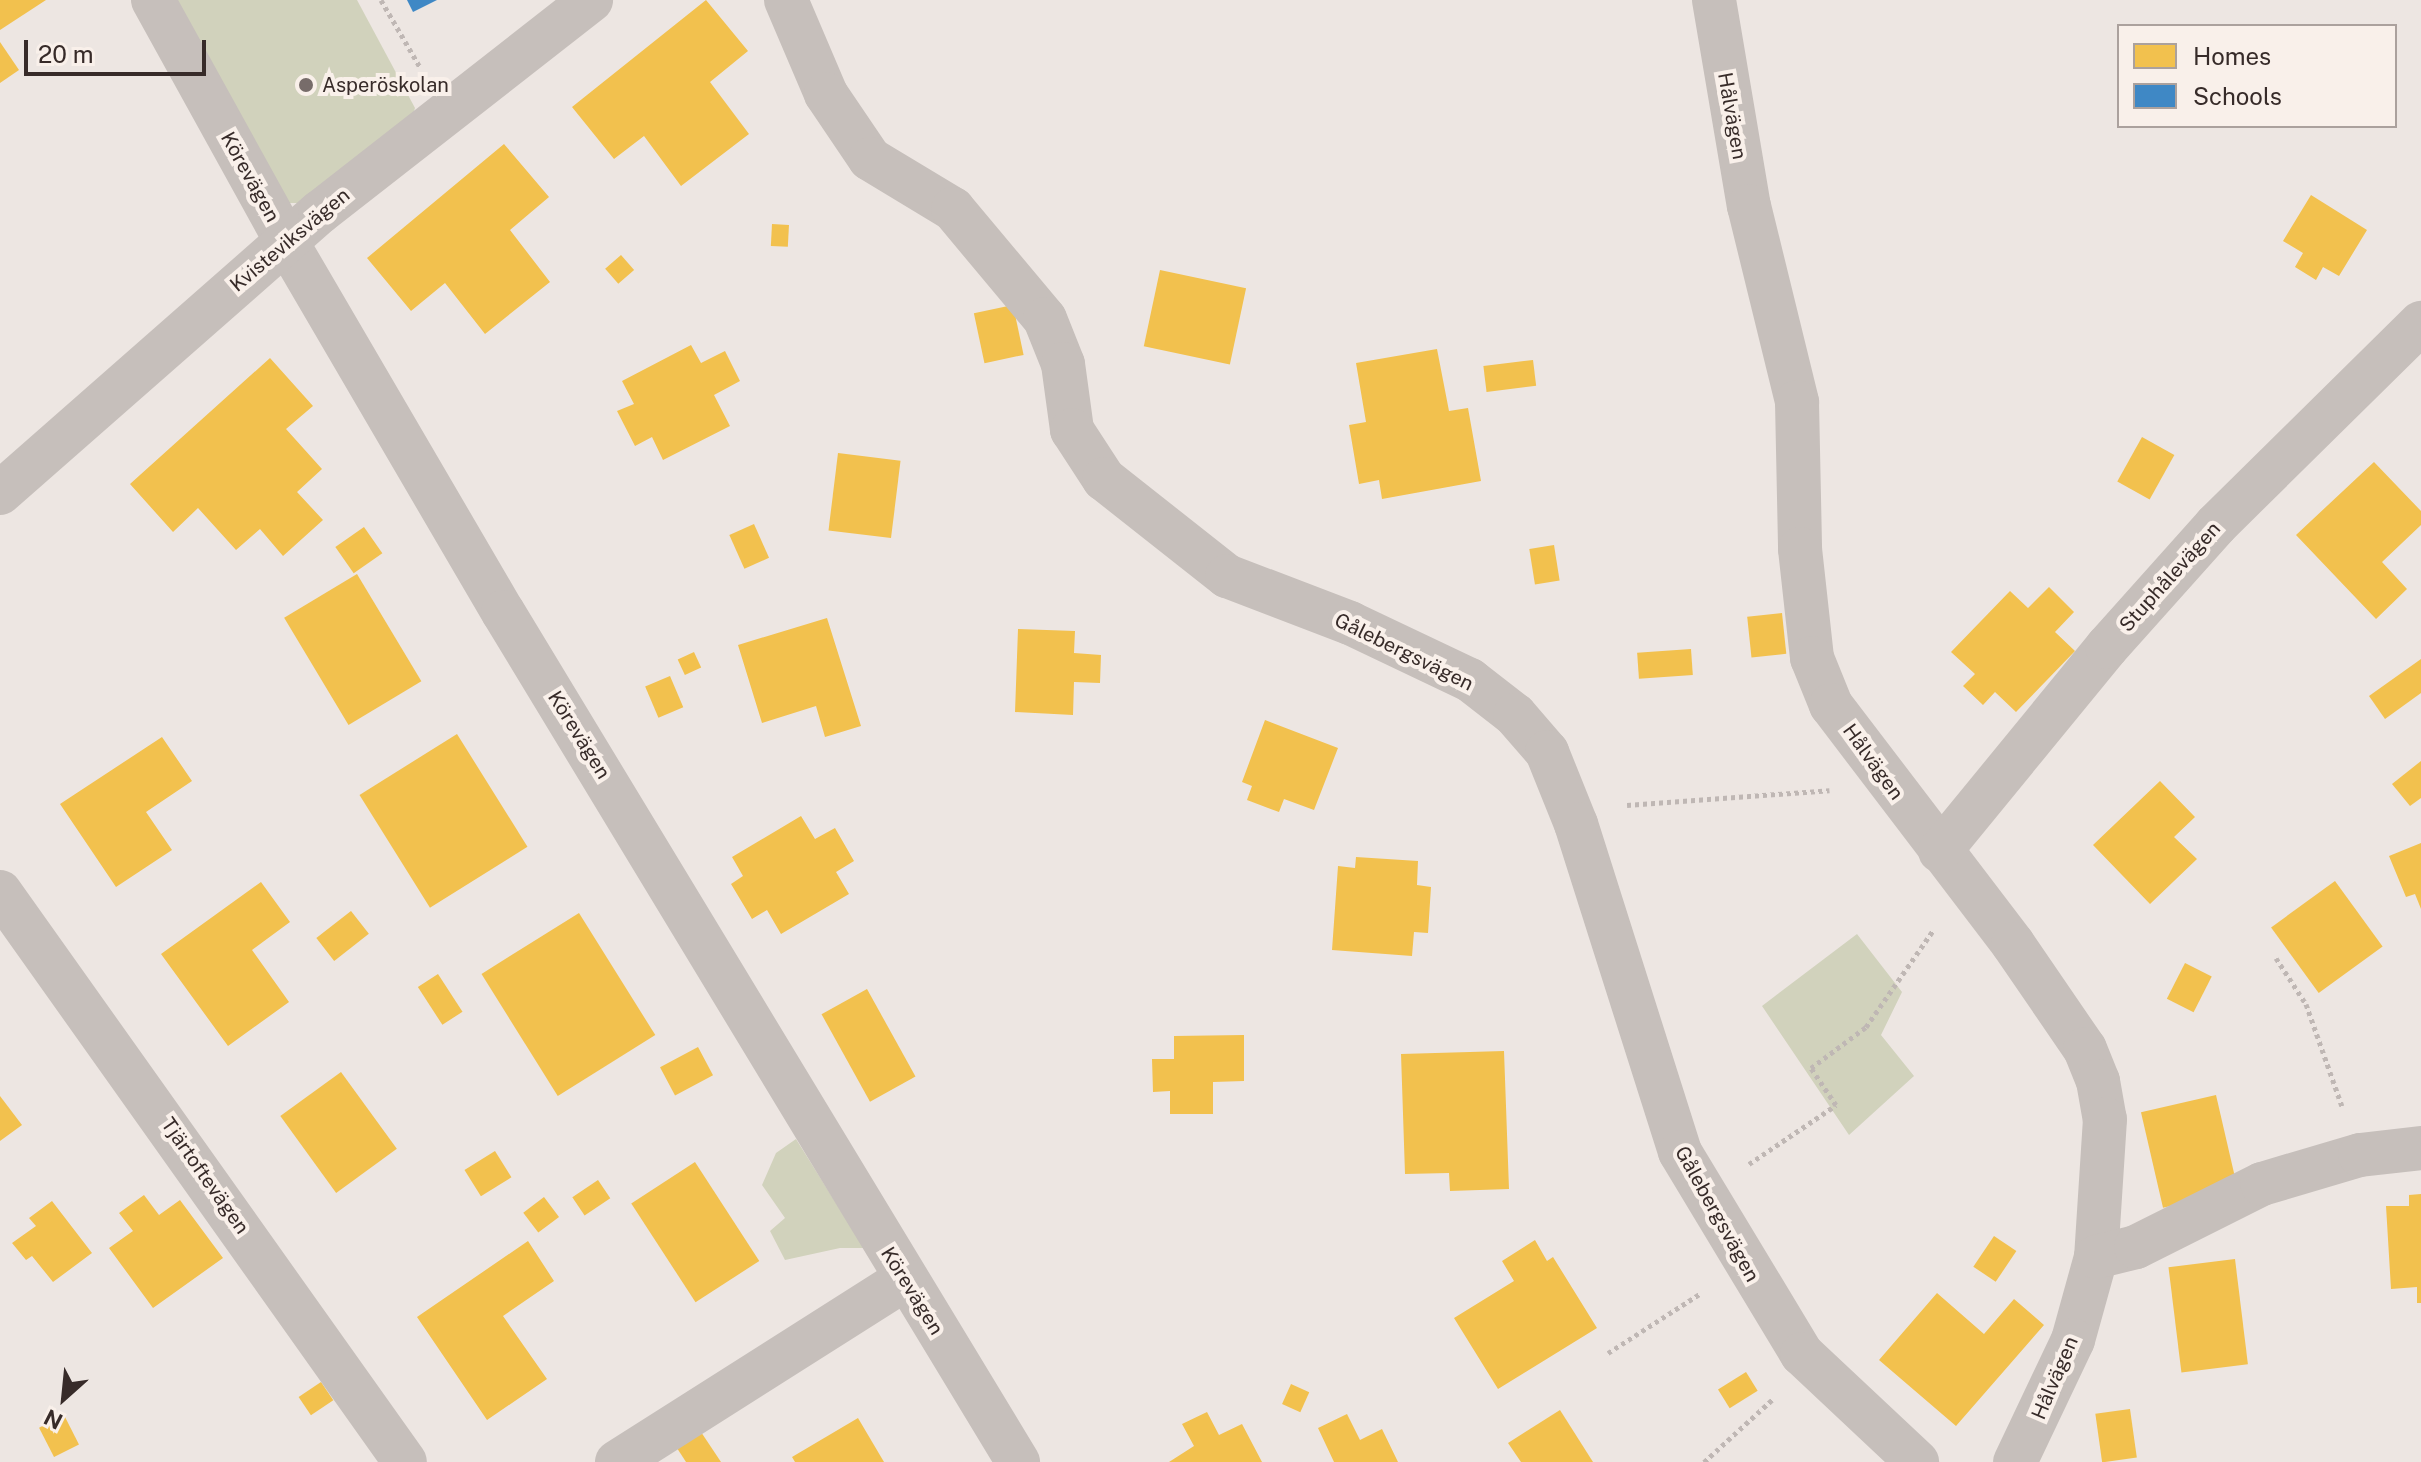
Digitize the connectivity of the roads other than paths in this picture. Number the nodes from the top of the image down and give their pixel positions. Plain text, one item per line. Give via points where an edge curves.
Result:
1 (153, 0) edge
2 (591, 0) edge
3 (786, 0) edge
4 (1714, 0) edge
5 (286, 241) junction
6 (2421, 323) edge
7 (0, 493) edge
8 (1953, 867) junction
9 (0, 892) edge
10 (2421, 1148) edge
11 (2096, 1257) junction
12 (904, 1280) junction
13 (405, 1462) edge
14 (617, 1462) edge
15 (1018, 1462) edge
16 (1917, 1462) edge
17 (2015, 1462) edge

1 - 5 street, Körevägen
2 - 5 street, Kvisteviksvägen
3 - 16 street, Gålebergsvägen via 826,94 870,159 953,209 1045,319 1063,364 1072,430 1104,479 1227,576 1350,623 1470,680 1515,715 1547,752 1570,810 1657,1092 1703,1196 1813,1365
4 - 8 street, Hålvägen via 1749,206 1797,402 1800,549 1812,658 1831,705
5 - 7 street, Kvisteviksvägen
5 - 12 street, Körevägen
6 - 8 street, Stuphålevägen via 2216,525 2107,647
8 - 11 street, Hålvägen via 2085,1049 2098,1081 2105,1119
9 - 13 street, Tjärtoftevägen
10 - 11 street via 2360,1155 2262,1184 2136,1247
11 - 17 street, Hålvägen via 2073,1340
12 - 14 street
12 - 15 street, Körevägen

